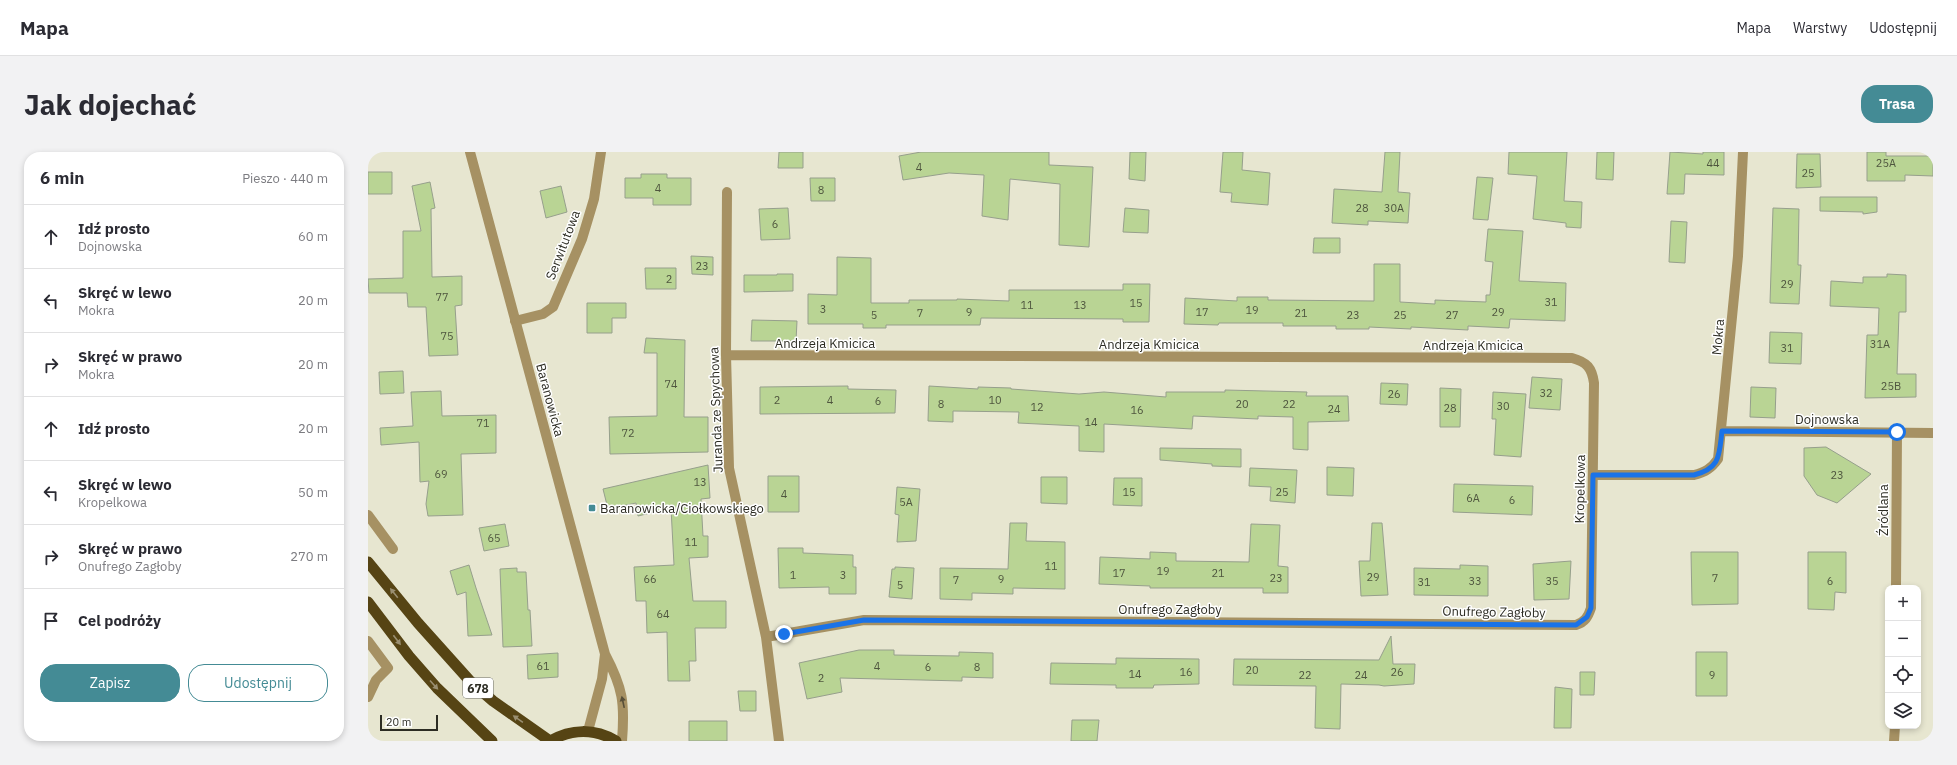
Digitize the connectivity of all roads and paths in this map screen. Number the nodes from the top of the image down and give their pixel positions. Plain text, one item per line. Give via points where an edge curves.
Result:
1 (470, 152) edge
2 (601, 152) edge
3 (1743, 152) edge
4 (727, 192) dead end
5 (515, 321) junction
6 (726, 355) junction
7 (1572, 358) joint
8 (1722, 431) junction
9 (1897, 432) junction
10 (1933, 433) edge
11 (1593, 475) junction
12 (368, 515) edge
13 (393, 549) dead end
14 (368, 562) edge
15 (1896, 585) edge
16 (368, 602) edge
17 (1576, 625) joint
18 (766, 637) junction
19 (368, 641) edge
20 (605, 654) junction
21 (368, 697) edge
22 (1895, 729) edge
23 (588, 731) junction
24 (492, 741) edge
25 (550, 741) edge
26 (616, 741) edge
27 (622, 741) edge
28 (779, 741) edge
29 (1894, 741) edge

1 - 5 street, Baranowicka
2 - 5 street, Serwitutowa via 594,199 582,239 553,306 543,314
3 - 8 street, Mokra via 1738,256
4 - 6 street, Juranda ze Spychowa
5 - 20 street, Baranowicka
6 - 7 street, Andrzeja Kmicica
6 - 18 street, Juranda ze Spychowa via 730,468
7 - 11 street, Kropelkowa via 1582,360 1592,373 1595,393
8 - 9 street, Dojnowska
8 - 11 street, Mokra via 1718,459 1712,468 1694,475
9 - 10 street, Dojnowska
9 - 15 street, Źródlana
11 - 17 street, Kropelkowa via 1591,608 1587,617
12 - 13 street
25 -> 14 highway, 678 via 493,701 470,681
16 -> 24 highway, 678 via 436,688
17 - 18 street, Onufrego Zagłoby via 864,620
18 - 28 street, Juranda ze Spychowa
19 - 21 street via 388,668 376,680
20 - 23 street, Baranowicka via 602,679
27 -> 20 street, Baranowicka via 624,711 617,678
22 - 29 street
23 - 25 highway, 678 via 575,731
23 - 26 highway, 678 via 606,735

